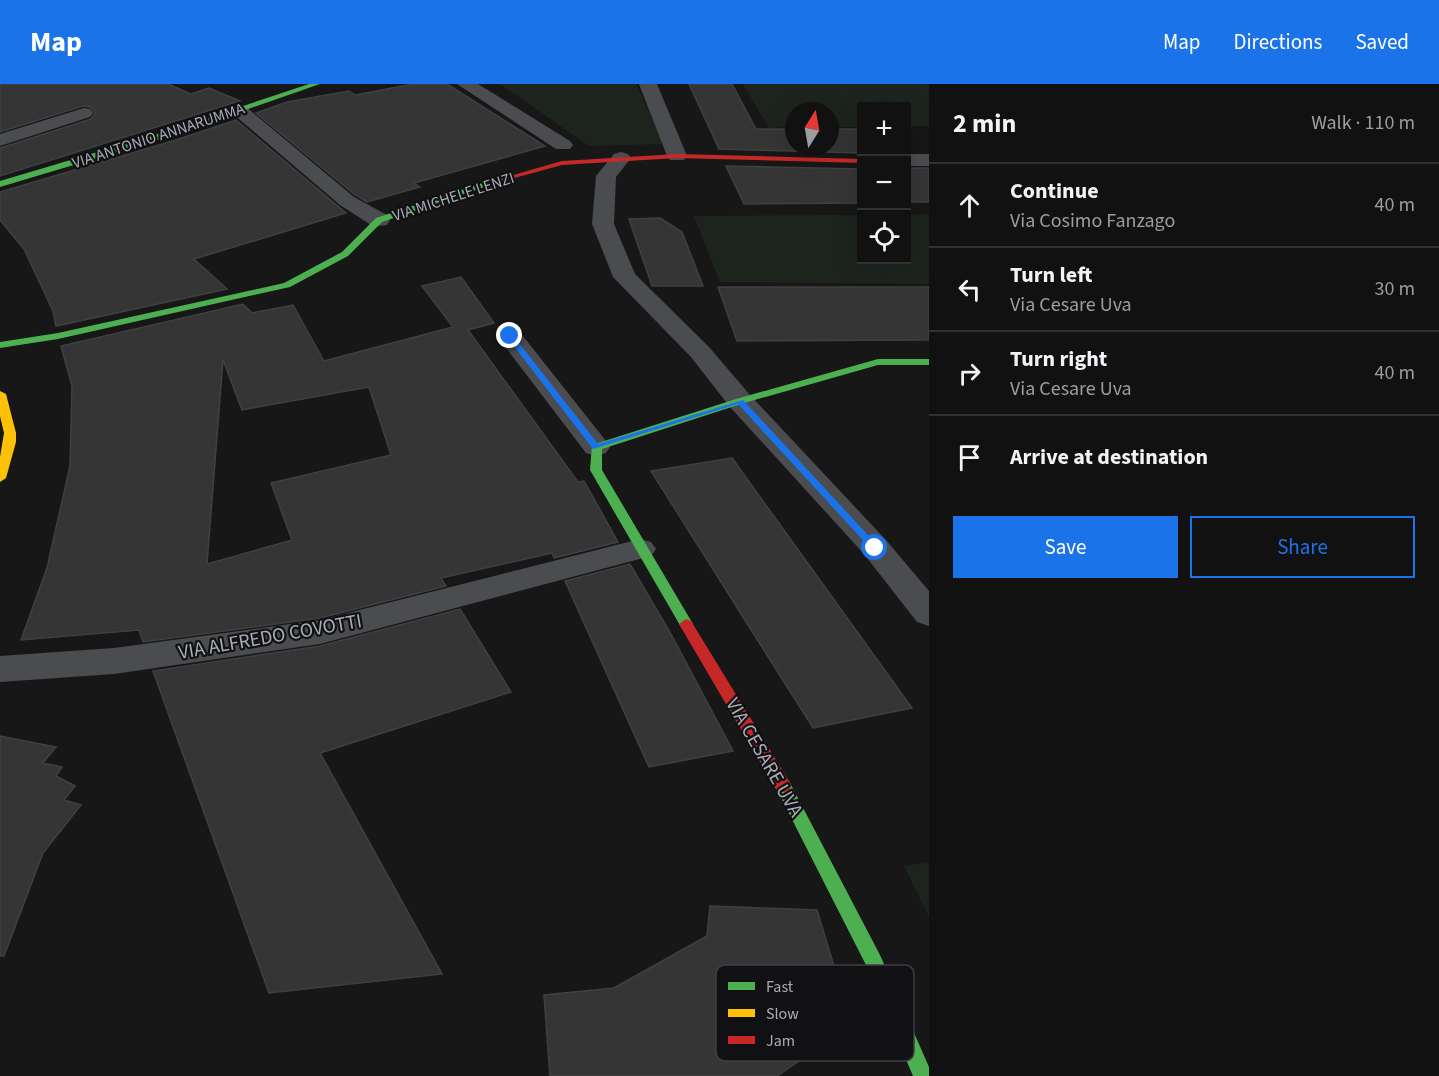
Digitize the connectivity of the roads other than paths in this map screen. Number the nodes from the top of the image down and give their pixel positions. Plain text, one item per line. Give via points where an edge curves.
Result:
1 (316, 84) edge
2 (466, 84) edge
3 (648, 84) edge
4 (239, 110) junction
5 (84, 112) dead end
6 (0, 140) edge
7 (563, 145) dead end
8 (677, 156) junction
9 (621, 158) junction
10 (929, 159) edge
11 (911, 160) edge
12 (857, 161) edge
13 (0, 184) edge
14 (380, 220) junction
15 (510, 336) dead end
16 (0, 345) edge
17 (929, 362) edge
18 (0, 394) edge
19 (740, 401) junction
20 (596, 447) junction
21 (0, 477) edge
22 (640, 549) junction
23 (929, 614) edge
24 (0, 669) edge
25 (875, 965) edge
26 (914, 1055) edge
27 (923, 1076) edge

1 - 4 street, VIA ANTONIO ANNARUMMA
2 - 7 street
3 - 8 street
4 - 13 street, VIA ANTONIO ANNARUMMA
4 - 14 street via 347,201
5 - 6 street
8 - 9 street, VIA MICHELE LENZI
8 - 12 street, VIA MICHELE LENZI
9 - 14 street, VIA MICHELE LENZI via 562,163
9 - 19 street via 606,176 603,224 625,277 700,352
10 - 11 street
14 - 16 street, VIA MICHELE LENZI via 345,254 287,285
15 - 20 street
17 - 19 street via 878,362
18 - 21 street via 10,433
19 - 20 street
19 - 23 street via 875,548
20 - 22 street, VIA CESARE UVA via 596,470
22 - 24 street, VIA ALFREDO COVOTTI via 320,632 114,662
22 - 25 street, VIA CESARE UVA via 781,781
26 - 27 street, VIA CESARE UVA

